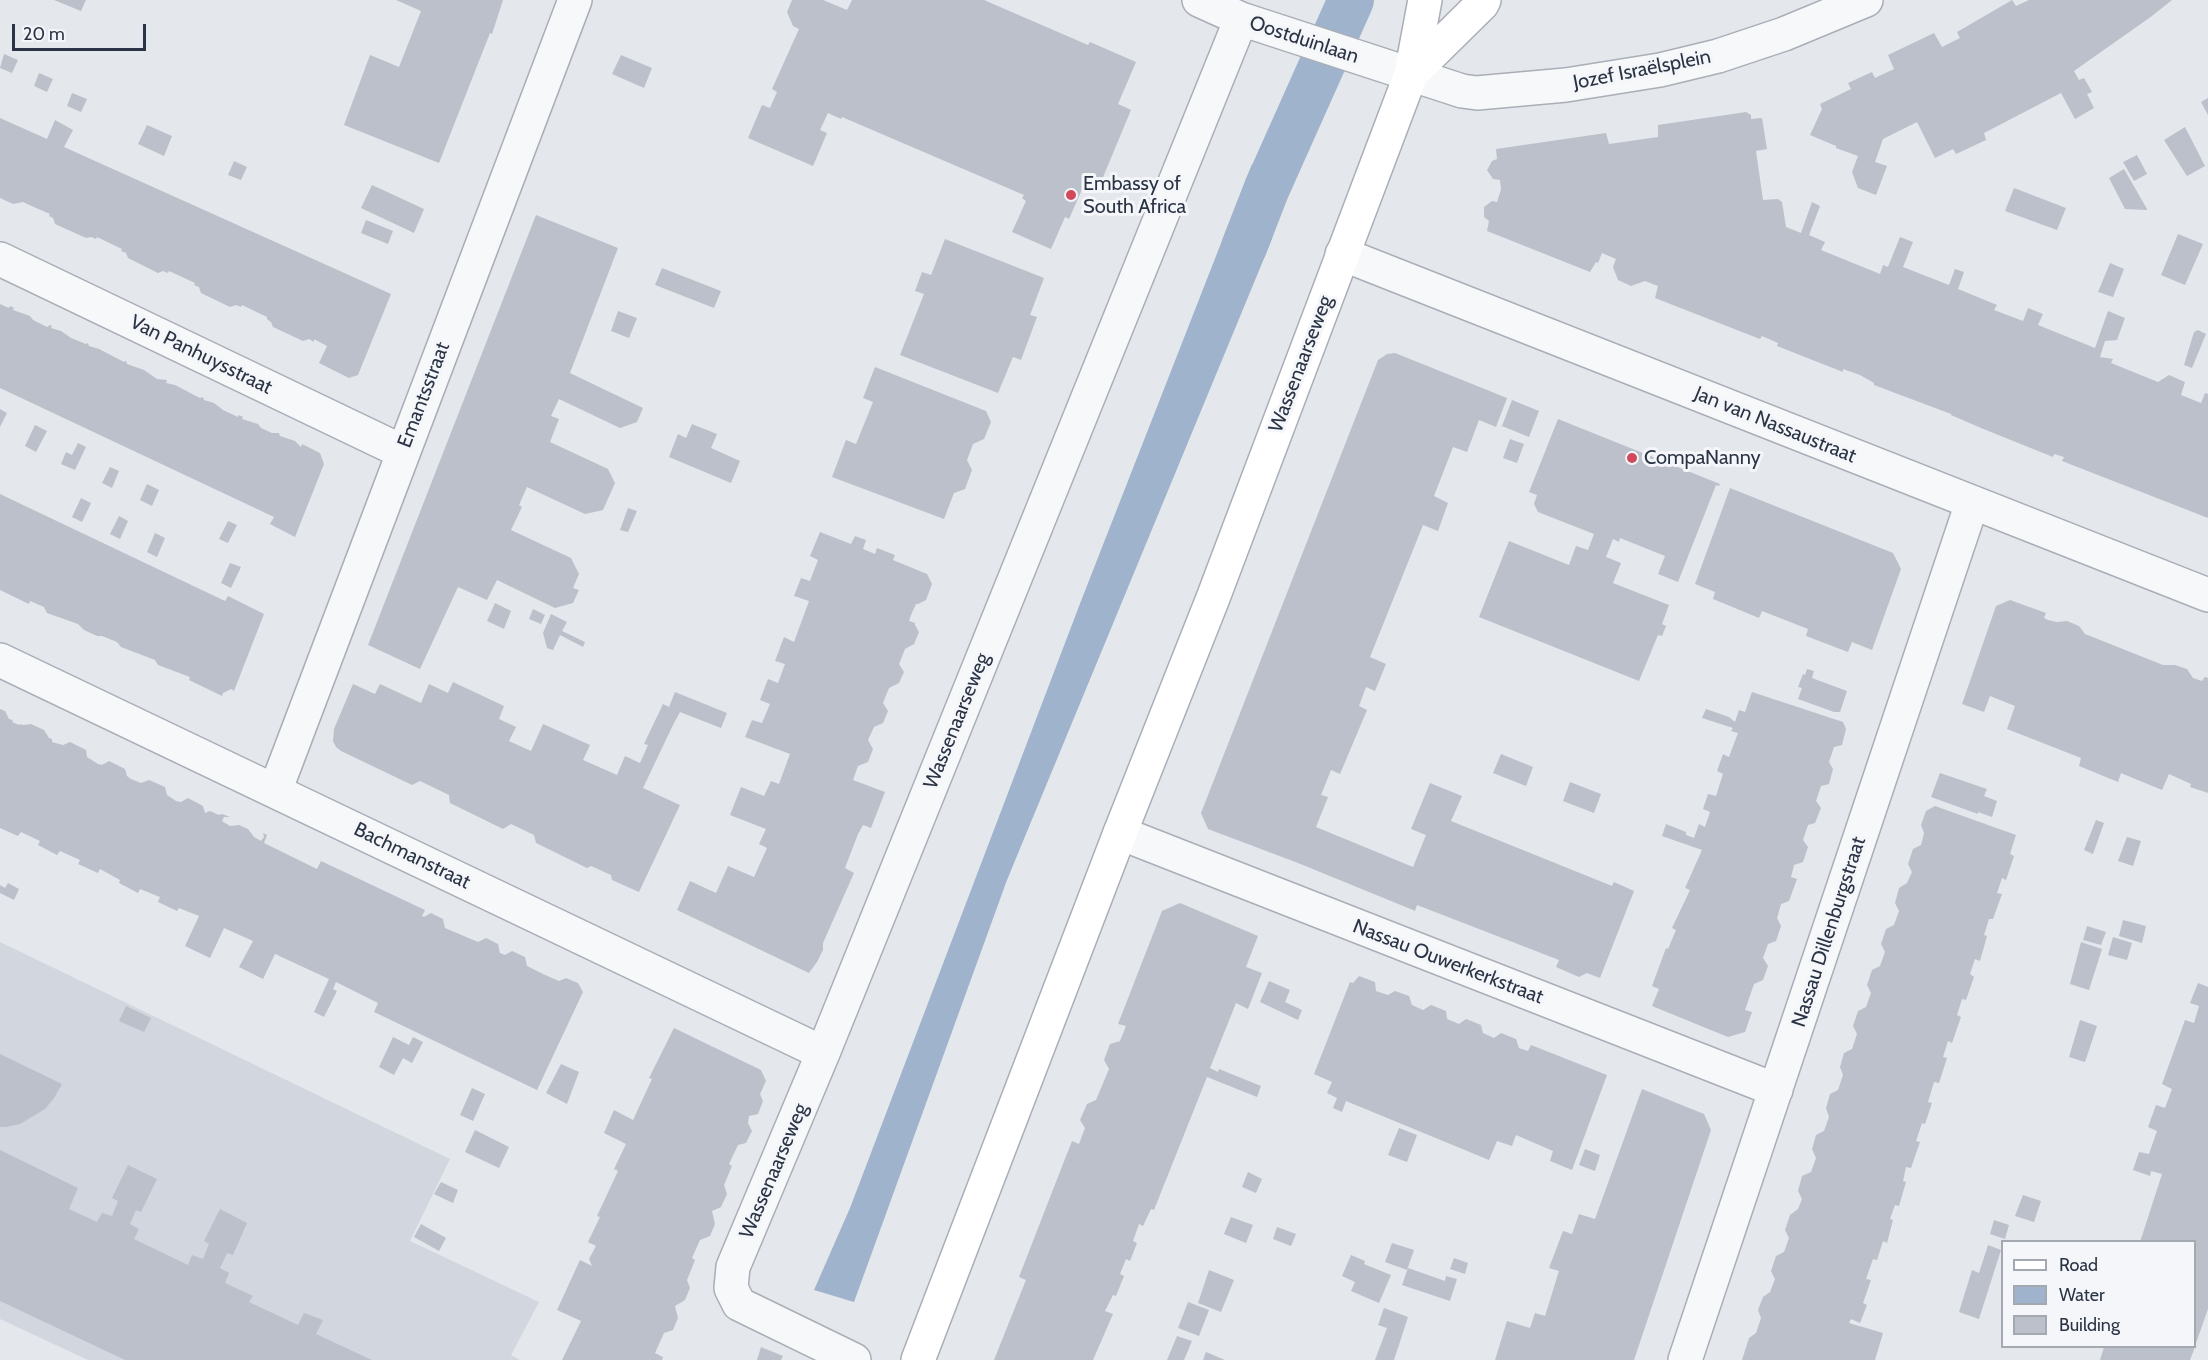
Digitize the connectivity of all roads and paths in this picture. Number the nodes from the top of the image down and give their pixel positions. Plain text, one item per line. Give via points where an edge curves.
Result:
1 (575, 0) edge
2 (1199, 0) edge
3 (1425, 0) edge
4 (1484, 0) edge
5 (1866, 0) edge
6 (1241, 19) junction
7 (1412, 74) junction
8 (1342, 254) junction
9 (0, 259) edge
10 (403, 452) junction
11 (1972, 503) junction
12 (2208, 595) edge
13 (0, 660) edge
14 (275, 791) junction
15 (1120, 833) junction
16 (823, 1053) junction
17 (1776, 1090) junction
18 (854, 1360) edge
19 (918, 1360) edge
20 (1685, 1360) edge

1 - 10 street, Emantsstraat
2 - 6 street, Oostduinlaan
3 - 7 street, Wassenaarseweg
4 - 7 street, Wassenaarseweg
5 - 7 street, Jozef Israëlsplein via 1784,34 1660,70 1566,85 1477,93
6 - 7 street, Oostduinlaan
6 - 16 street, Wassenaarseweg
7 - 8 street, Wassenaarseweg
8 - 11 street, Jan van Nassaustraat
8 - 15 street, Wassenaarseweg
9 - 10 street, Van Panhuysstraat
10 - 14 street, Emantsstraat
11 - 12 street, Jan van Nassaustraat
11 - 17 street, Nassau Dillenburgstraat
13 - 14 street, Bachmanstraat
14 - 16 street, Bachmanstraat
15 - 17 street, Nassau Ouwerkerkstraat
15 - 19 street, Wassenaarseweg
16 - 18 street, Wassenaarseweg via 733,1267 731,1288 739,1304
17 - 20 street, Nassau Dillenburgstraat

